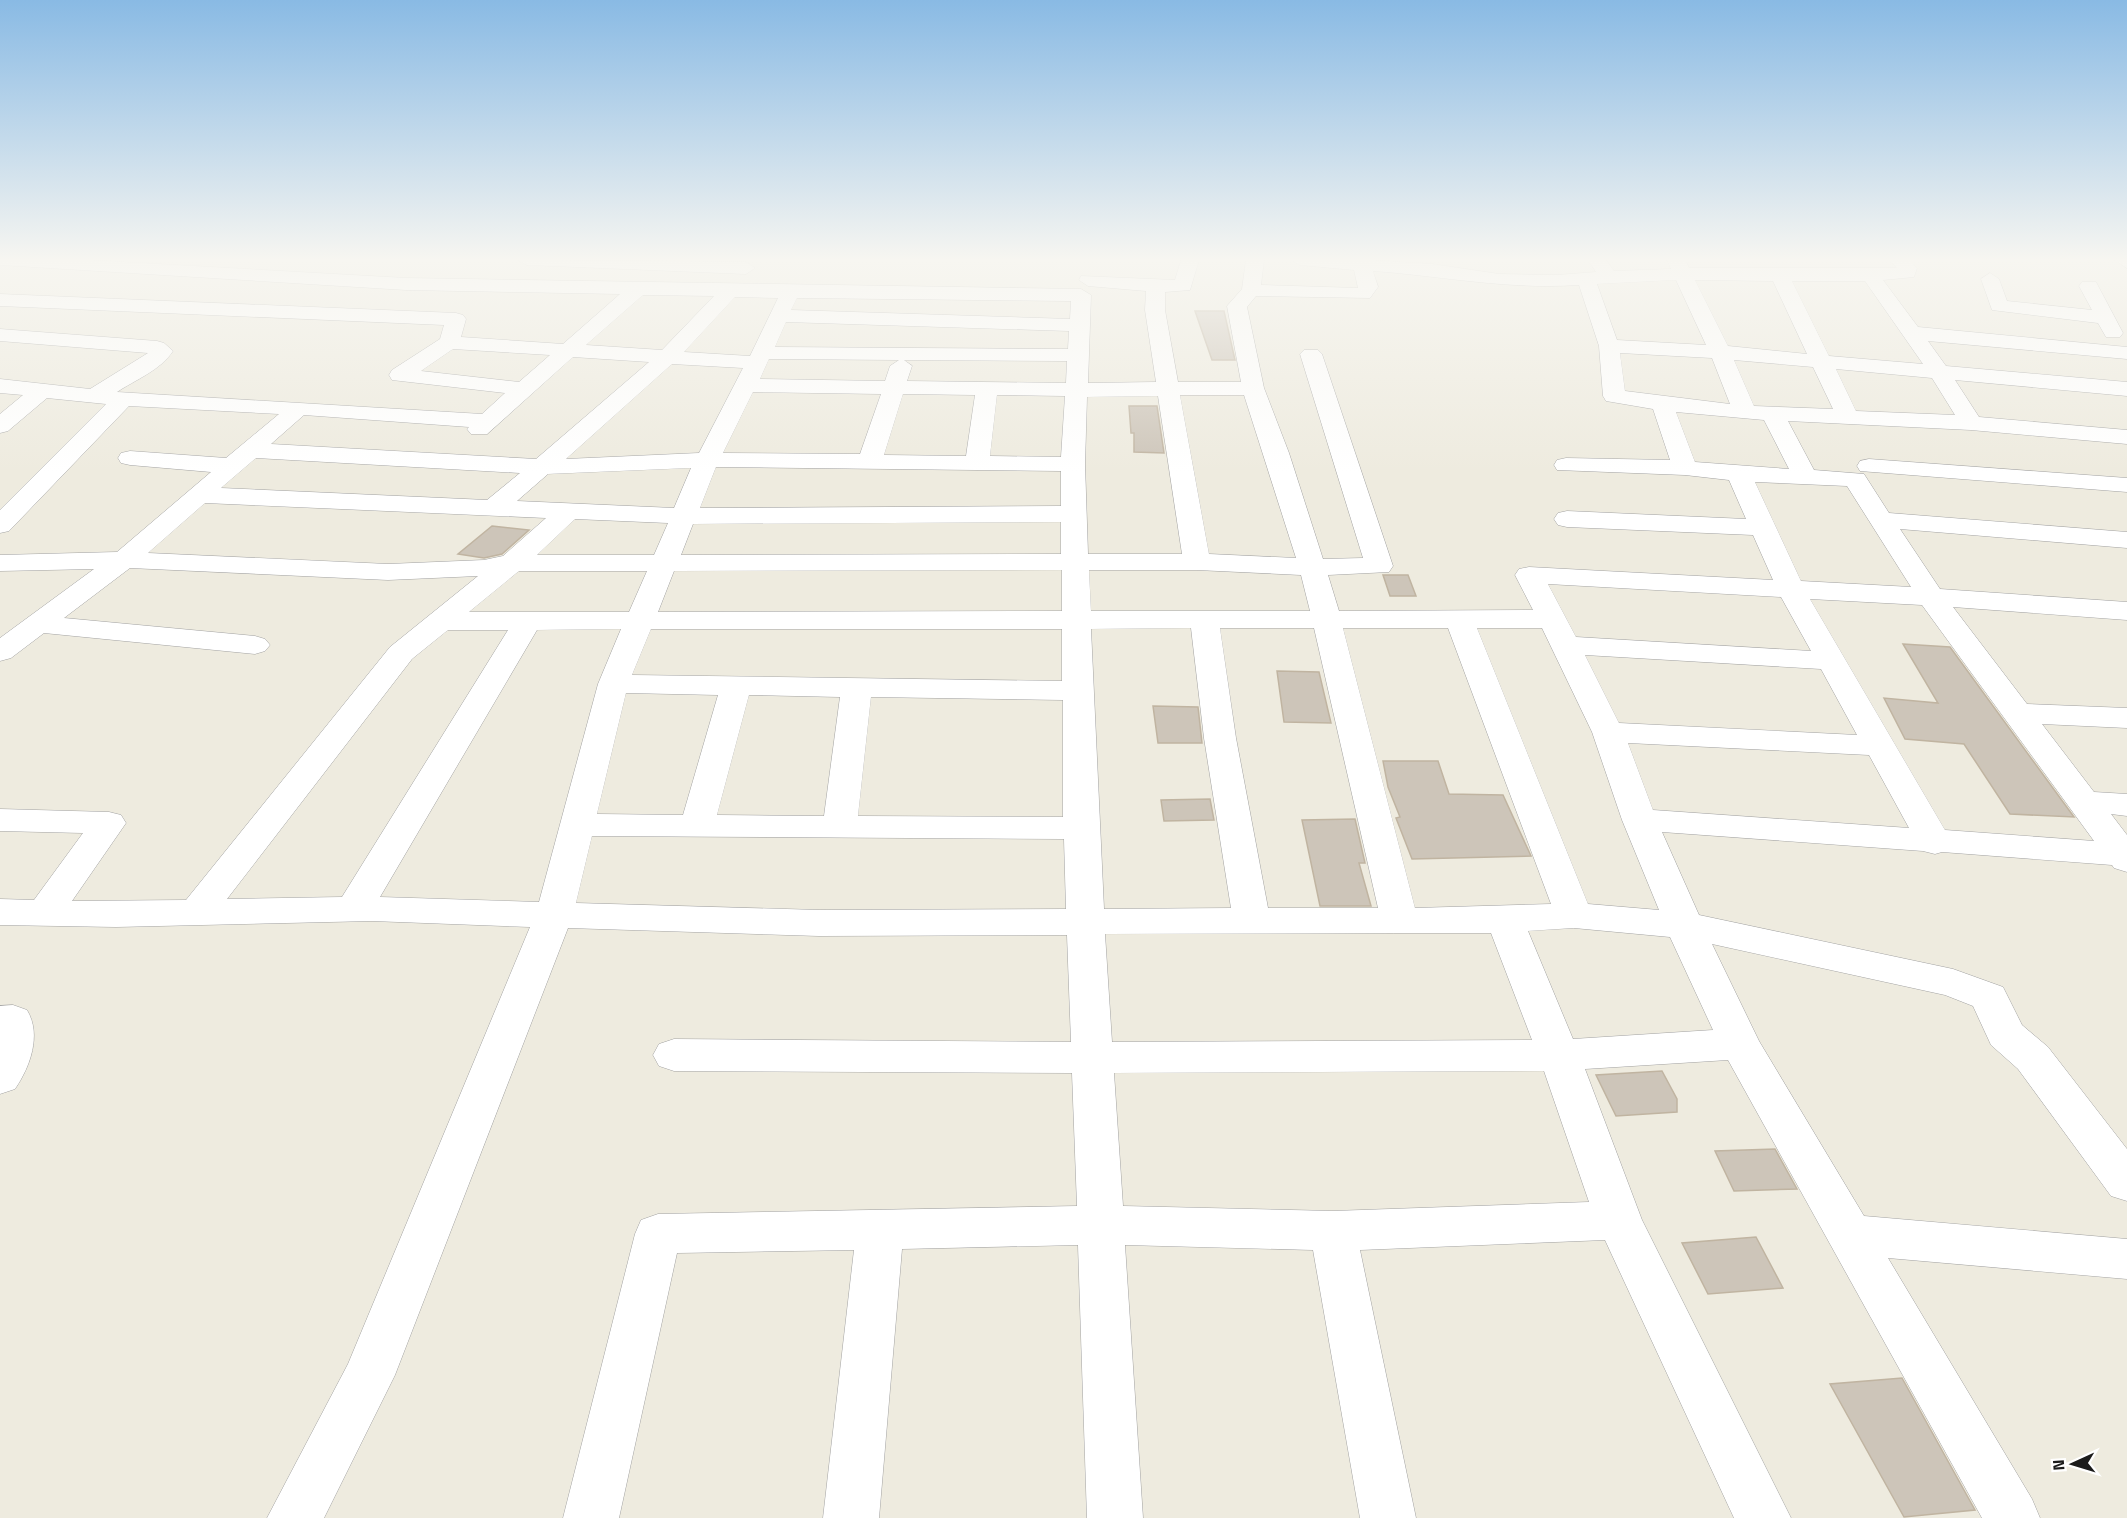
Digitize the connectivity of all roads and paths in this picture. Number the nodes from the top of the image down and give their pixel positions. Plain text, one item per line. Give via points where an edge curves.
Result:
1 (452, 331) edge
2 (591, 331) edge
3 (692, 331) edge
4 (772, 331) edge
5 (913, 331) edge
6 (985, 331) edge
7 (1082, 331) edge
8 (1159, 331) edge
9 (1242, 331) edge
10 (1606, 331) edge
11 (1710, 331) edge
12 (1808, 331) edge
13 (2113, 331) edge
14 (1911, 333) joint
15 (0, 335) edge
16 (449, 342) junction
17 (1608, 346) junction
18 (569, 350) junction
19 (1720, 352) junction
20 (906, 353) junction
21 (1311, 354) dead end
22 (667, 357) junction
23 (2126, 357) edge
24 (1822, 360) junction
25 (755, 367) junction
26 (1938, 370) junction
27 (0, 386) edge
28 (894, 387) junction
29 (1168, 387) junction
30 (1253, 388) junction
31 (525, 389) junction
32 (987, 389) junction
33 (2127, 389) edge
34 (42, 390) junction
35 (1076, 390) junction
36 (95, 395) junction
37 (123, 399) junction
38 (1662, 404) junction
39 (299, 408) junction
40 (1745, 412) junction
41 (1772, 413) junction
42 (1848, 417) junction
43 (1971, 423) junction
44 (0, 426) edge
45 (2127, 437) edge
46 (248, 450) junction
47 (130, 458) dead end
48 (707, 460) junction
49 (870, 462) junction
50 (977, 463) junction
51 (1073, 465) junction
52 (1566, 465) dead end
53 (230, 466) junction
54 (1869, 466) dead end
55 (542, 467) junction
56 (1685, 468) junction
57 (1739, 474) junction
58 (1806, 477) junction
59 (2127, 485) edge
60 (198, 495) junction
61 (493, 508) junction
62 (569, 511) junction
63 (1074, 514) junction
64 (684, 516) junction
65 (1567, 519) dead end
66 (1881, 520) junction
67 (0, 525) edge
68 (1765, 528) junction
69 (2127, 540) edge
70 (124, 560) junction
71 (664, 562) junction
72 (1197, 562) junction
73 (0, 563) edge
74 (512, 563) junction
75 (1075, 563) junction
76 (1310, 567) junction
77 (1791, 590) junction
78 (1931, 597) junction
79 (2127, 611) edge
80 (1077, 618) junction
81 (1204, 618) junction
82 (1325, 618) junction
83 (1459, 618) junction
84 (641, 619) junction
85 (441, 621) junction
86 (528, 621) junction
87 (38, 624) junction
88 (1558, 632) junction
89 (255, 645) dead end
90 (0, 652) edge
91 (1831, 661) junction
92 (613, 684) junction
93 (736, 686) junction
94 (857, 687) junction
95 (1078, 691) junction
96 (2017, 712) junction
97 (2127, 718) edge
98 (1608, 732) junction
99 (1878, 746) junction
100 (2083, 802) junction
101 (2127, 805) edge
102 (0, 820) edge
103 (1639, 820) junction
104 (578, 825) junction
105 (697, 825) junction
106 (840, 825) junction
107 (1081, 828) junction
108 (1935, 843) junction
109 (2125, 857) edge
110 (353, 910) junction
111 (0, 912) edge
112 (44, 913) junction
113 (196, 913) junction
114 (554, 915) junction
115 (1574, 915) junction
116 (1505, 920) junction
117 (1084, 922) junction
118 (1252, 922) junction
119 (1400, 922) junction
120 (1684, 925) junction
121 (0, 1021) edge
122 (1740, 1044) junction
123 (674, 1055) dead end
124 (1559, 1055) junction
125 (1094, 1058) junction
126 (0, 1078) edge
127 (2127, 1183) edge
128 (1619, 1220) junction
129 (1102, 1225) junction
130 (880, 1230) junction
131 (1333, 1231) junction
132 (1851, 1235) junction
133 (2127, 1259) edge
134 (295, 1518) edge
135 (591, 1518) edge
136 (851, 1518) edge
137 (1115, 1518) edge
138 (1388, 1518) edge
139 (1762, 1518) edge
140 (2012, 1518) edge

1 - 16 street
2 - 18 street
3 - 22 street
4 - 25 street
5 - 20 street
6 - 20 street
7 - 35 street
8 - 29 street
9 - 30 street
10 - 17 street
11 - 19 street
12 - 24 street
13 - 23 street
14 - 23 street
14 - 26 street
15 - 36 street via 157,347 163,351
16 - 18 street
16 - 31 street via 400,375
17 - 19 street
17 - 38 street via 1614,396
18 - 22 street
18 - 31 street
19 - 24 street
19 - 40 street
20 - 25 street
20 - 28 street
21 - 76 street via 1379,566
22 - 25 street
22 - 55 street
24 - 26 street
24 - 42 street
25 - 28 street
25 - 48 street
26 - 33 street
26 - 43 street
27 - 34 street
28 - 32 street
28 - 49 street
29 - 30 street
29 - 35 street
29 - 72 street
30 - 76 street via 1278,453
31 - 39 street via 483,425
32 - 35 street
32 - 50 street
34 - 36 street
34 - 44 street
35 - 51 street
36 - 37 street
37 - 39 street
37 - 67 street
38 - 40 street
38 - 56 street
39 - 46 street
40 - 41 street
41 - 42 street
41 - 58 street
42 - 43 street
43 - 45 street
46 - 53 street
46 - 55 street
47 - 53 street
48 - 49 street
48 - 55 street
48 - 64 street
49 - 50 street
50 - 51 street
51 - 63 street
52 - 56 street
53 - 60 street
54 - 59 street
55 - 61 street
56 - 57 street
57 - 58 street
57 - 68 street
58 - 66 street via 1856,479
60 - 61 street
60 - 70 street
61 - 62 street
62 - 64 street
62 - 74 street
63 - 64 street
63 - 75 street
64 - 71 street
65 - 68 street
66 - 69 street
66 - 78 street
68 - 77 street
70 - 73 street
70 - 74 street via 388,572
70 - 87 street
71 - 74 street
71 - 75 street
71 - 84 street
72 - 75 street
72 - 76 street
74 - 85 street
75 - 80 street
76 - 82 street
77 - 78 street
77 - 88 street via 1528,575
77 - 91 street
78 - 79 street
78 - 96 street
80 - 81 street
80 - 84 street
80 - 95 street
81 - 82 street
81 - 118 street
82 - 83 street
82 - 119 street
83 - 88 street
83 - 115 street
84 - 86 street
84 - 92 street
85 - 86 street
85 - 113 street via 401,653
86 - 110 street
87 - 89 street
87 - 90 street
88 - 91 street
88 - 98 street
91 - 99 street
92 - 93 street
92 - 104 street
93 - 94 street
93 - 105 street
94 - 95 street
94 - 106 street
95 - 107 street
96 - 97 street
96 - 100 street
98 - 99 street
98 - 103 street
99 - 108 street
100 - 101 street
100 - 109 street
102 - 112 street via 109,823
103 - 108 street
103 - 120 street
104 - 105 street
104 - 114 street
105 - 106 street
106 - 107 street
107 - 117 street
108 - 109 street
110 - 113 street
110 - 114 street
111 - 112 street
112 - 113 street
114 - 117 street via 819,923
114 - 134 street via 369,1375
115 - 116 street
115 - 120 street
116 - 119 street
116 - 124 street
117 - 118 street
117 - 125 street
118 - 119 street
120 - 122 street
120 - 127 street via 1953,984 1989,997 2006,1034 2033,1058
121 - 126 street via 13,1020 10,1063
122 - 124 street
122 - 132 street
123 - 125 street
124 - 125 street
124 - 128 street
125 - 129 street
128 - 131 street
128 - 139 street
129 - 130 street
129 - 131 street
129 - 137 street
130 - 135 street via 658,1234
130 - 136 street
131 - 138 street
132 - 133 street
132 - 140 street

